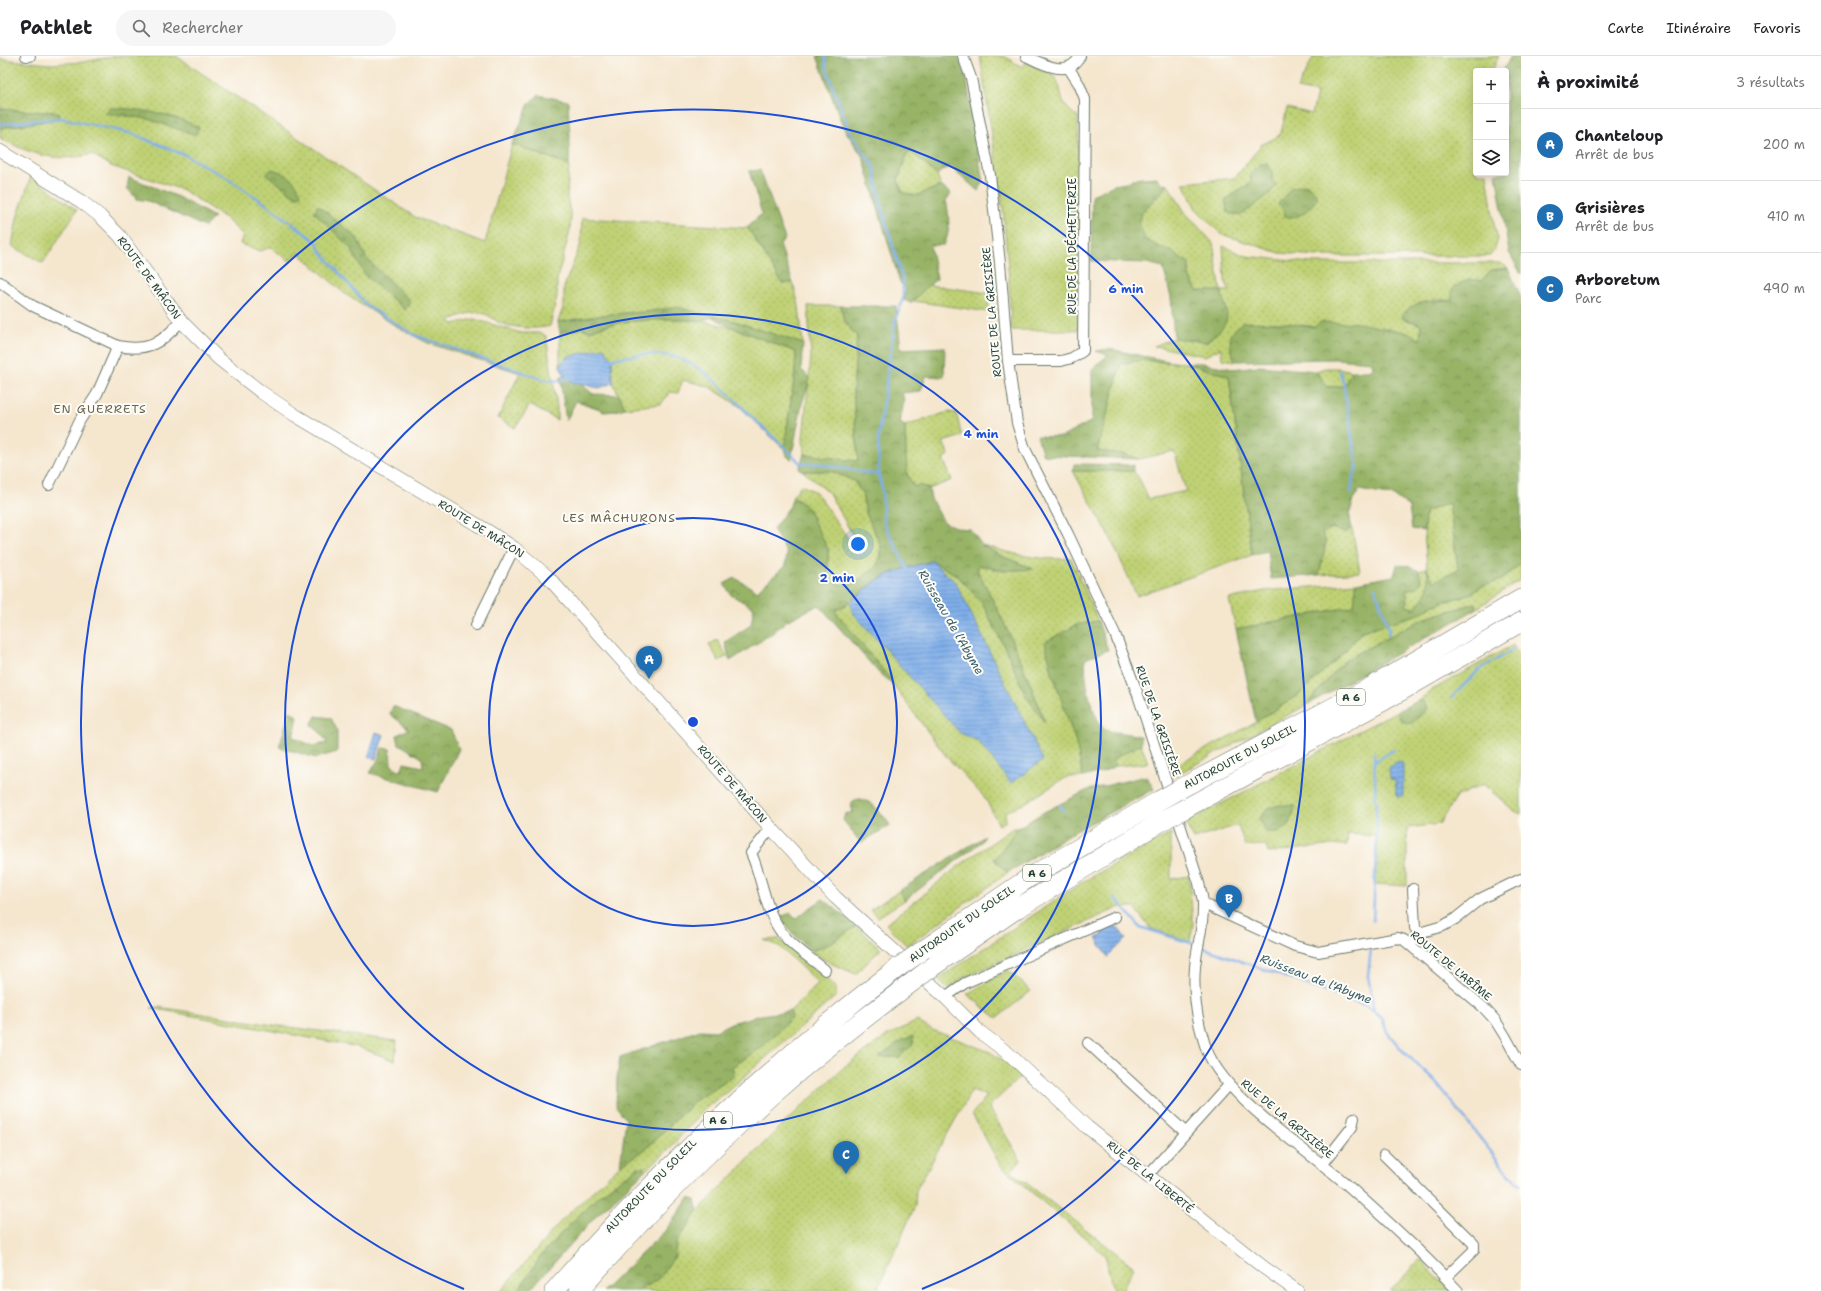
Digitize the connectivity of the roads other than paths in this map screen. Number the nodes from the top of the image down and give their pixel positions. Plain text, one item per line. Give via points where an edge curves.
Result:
1 (26, 56) edge
2 (30, 56) edge
3 (964, 56) edge
4 (971, 56) edge
5 (1026, 56) edge
6 (1080, 56) edge
7 (1068, 67) junction
8 (971, 78) junction
9 (0, 151) edge
10 (0, 282) edge
11 (181, 321) junction
12 (118, 346) junction
13 (1008, 361) junction
14 (49, 484) dead end
15 (1068, 534) joint
16 (514, 548) junction
17 (1521, 600) edge
18 (1521, 622) edge
19 (476, 626) dead end
20 (771, 828) junction
21 (1521, 879) edge
22 (1413, 889) dead end
23 (1204, 904) junction
24 (1115, 917) dead end
25 (1419, 933) junction
26 (1410, 945) junction
27 (911, 967) junction
28 (825, 970) dead end
29 (945, 997) junction
30 (1088, 1043) dead end
31 (1521, 1066) edge
32 (1229, 1085) junction
33 (1354, 1118) dead end
34 (1186, 1132) junction
35 (1384, 1155) dead end
36 (1322, 1165) junction
37 (1147, 1176) junction
38 (1446, 1277) junction
39 (554, 1291) edge
40 (579, 1291) edge
41 (1296, 1291) edge
42 (1458, 1291) edge

1 - 2 street
3 - 8 street, ROUTE DE LA GRISIÈRE
4 - 8 street, ROUTE DE LA GRISIÈRE
5 - 7 street via 1053,68
6 - 7 street via 1078,61
7 - 13 street, RUE DE LA DÉCHETTERIE via 1086,100 1083,351 1061,361
8 - 13 street, ROUTE DE LA GRISIÈRE via 990,176
9 - 11 street, ROUTE DE MÂCON via 100,216 120,236
10 - 12 street via 33,306
11 - 12 street via 161,340 149,346 133,349
11 - 16 street, ROUTE DE MÂCON via 219,359 261,392
12 - 14 street via 97,394 80,420
13 - 15 street, ROUTE DE LA GRISIÈRE via 1017,423 1024,449
15 - 23 street, RUE DE LA GRISIÈRE via 1115,634 1137,692
16 - 19 street
16 - 20 street, ROUTE DE MÂCON via 548,577
17 - 27 highway, AUTOROUTE DU SOLEIL / A 6, bridge via 1371,687 1160,800 1030,877
18 - 27 highway, AUTOROUTE DU SOLEIL / A 6, bridge via 1388,699 1168,818 1018,908 935,965
20 - 27 street, ROUTE DE MÂCON via 835,897
20 - 28 street via 751,853 766,901 786,938
21 - 25 street via 1480,899 1443,926
22 - 25 street via 1415,928
23 - 26 street, ROUTE DE L'ABÎME via 1274,938 1307,950 1318,952 1398,938
23 - 32 street, RUE DE LA GRISIÈRE via 1195,981 1199,1022 1210,1059
24 - 29 street via 965,983
25 - 26 street
26 - 31 street, ROUTE DE L'ABÎME via 1483,1006 1505,1036
27 - 29 street, RUE DE LA LIBERTÉ
27 - 39 highway, AUTOROUTE DU SOLEIL / A 6 via 843,1010 763,1077 634,1202
27 - 40 highway, AUTOROUTE DU SOLEIL / A 6 via 836,1041 768,1098 676,1186
29 - 37 street, RUE DE LA LIBERTÉ via 980,1032 1009,1054 1067,1109
30 - 34 street
32 - 34 street
32 - 36 street, RUE DE LA GRISIÈRE
33 - 36 street via 1352,1126
34 - 37 street
35 - 38 street via 1474,1244 1474,1250
36 - 38 street, RUE DE LA GRISIÈRE
37 - 41 street, RUE DE LA LIBERTÉ
38 - 42 street, RUE DE LA GRISIÈRE

